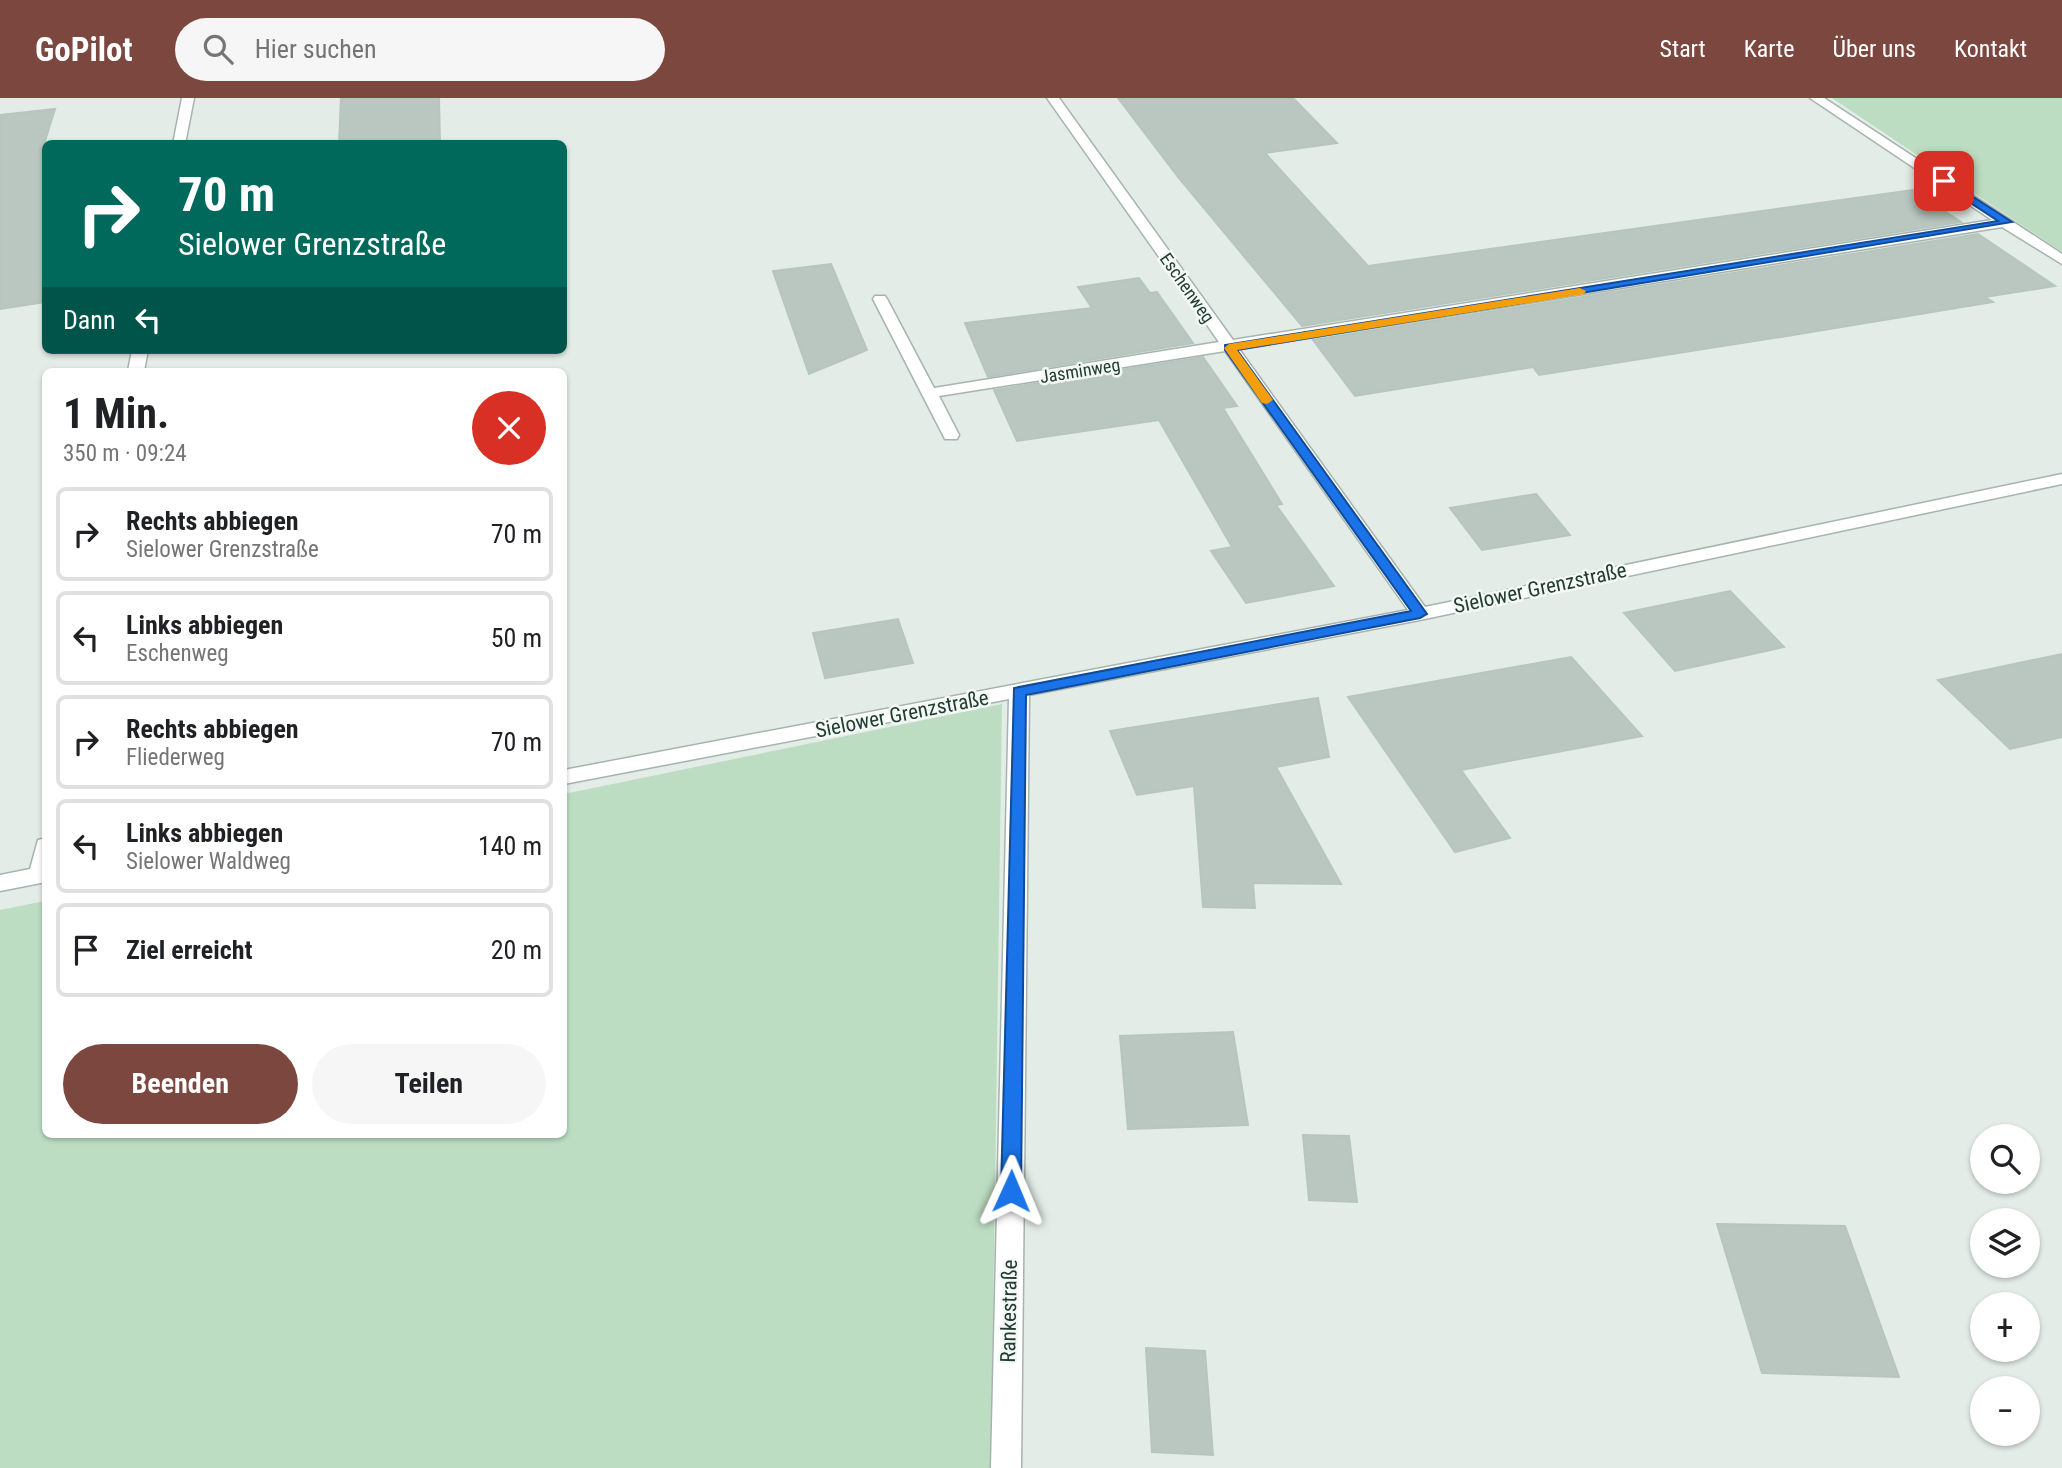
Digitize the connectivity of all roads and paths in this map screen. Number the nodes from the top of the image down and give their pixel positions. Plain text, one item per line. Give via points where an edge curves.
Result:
1 (188, 98) edge
2 (1053, 98) edge
3 (1816, 98) edge
4 (180, 140) edge
5 (2007, 222) junction
6 (2062, 260) edge
7 (880, 299) dead end
8 (1229, 348) junction
9 (930, 393) junction
10 (951, 435) dead end
11 (2062, 479) edge
12 (1420, 614) junction
13 (1019, 691) junction
14 (567, 776) edge
15 (42, 875) edge
16 (0, 883) edge
17 (1006, 1468) edge

1 - 4 street
2 - 8 street, Eschenweg
3 - 5 street
5 - 6 street
5 - 8 street, Jasminweg
7 - 9 street
8 - 9 street, Jasminweg
8 - 12 street, Eschenweg
9 - 10 street
11 - 12 street, Sielower Grenzstraße
12 - 13 street, Sielower Grenzstraße
13 - 14 street, Sielower Grenzstraße
13 - 17 street, Rankestraße
15 - 16 street

